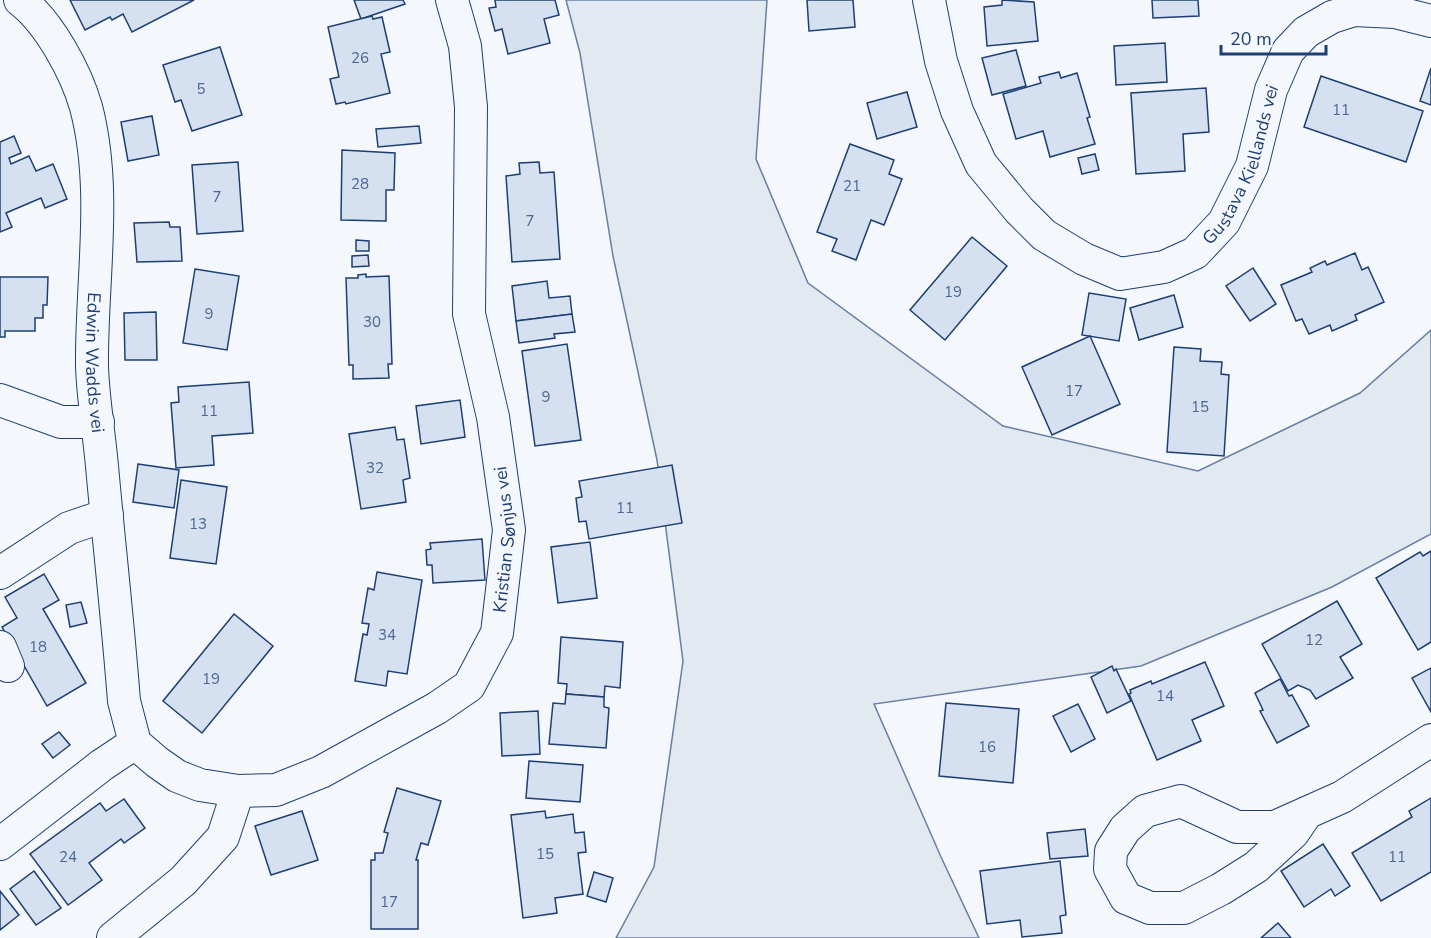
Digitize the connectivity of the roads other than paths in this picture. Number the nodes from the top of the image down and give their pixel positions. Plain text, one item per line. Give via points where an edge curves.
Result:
1 (20, 0) edge
2 (452, 0) edge
3 (929, 0) edge
4 (1431, 21) edge
5 (0, 399) edge
6 (98, 422) junction
7 (107, 515) junction
8 (0, 573) edge
9 (1431, 740) edge
10 (135, 743) junction
11 (238, 791) junction
12 (1306, 814) junction
13 (0, 844) edge
14 (113, 938) edge

1 - 6 street, Edwin Wadds vei via 45,27 71,68 86,107 93,144 96,272 92,367
2 - 11 street, Kristian Sønjus vei via 465,46 471,107 469,314 492,417 509,530 497,633 469,686 437,708 321,772 276,790
3 - 4 street, Gustava Kiellands vei via 941,61 957,111 981,164 1044,235 1084,259 1120,274 1164,267 1195,253 1224,222 1252,166 1271,90 1288,51 1306,32 1354,10 1395,12
5 - 6 street via 61,422
6 - 7 street, Edwin Wadds vei
7 - 8 street via 69,528
7 - 10 street, Edwin Wadds vei via 124,701
9 - 12 street
10 - 11 street, Kristian Sønjus vei via 177,776 200,785
10 - 13 street
11 - 14 street via 223,837 183,881
12 - 12 street via 1275,827 1237,827 1181,801 1145,811 1125,829 1111,851 1110,869 1126,898 1150,908 1184,908 1256,867 1293,833

